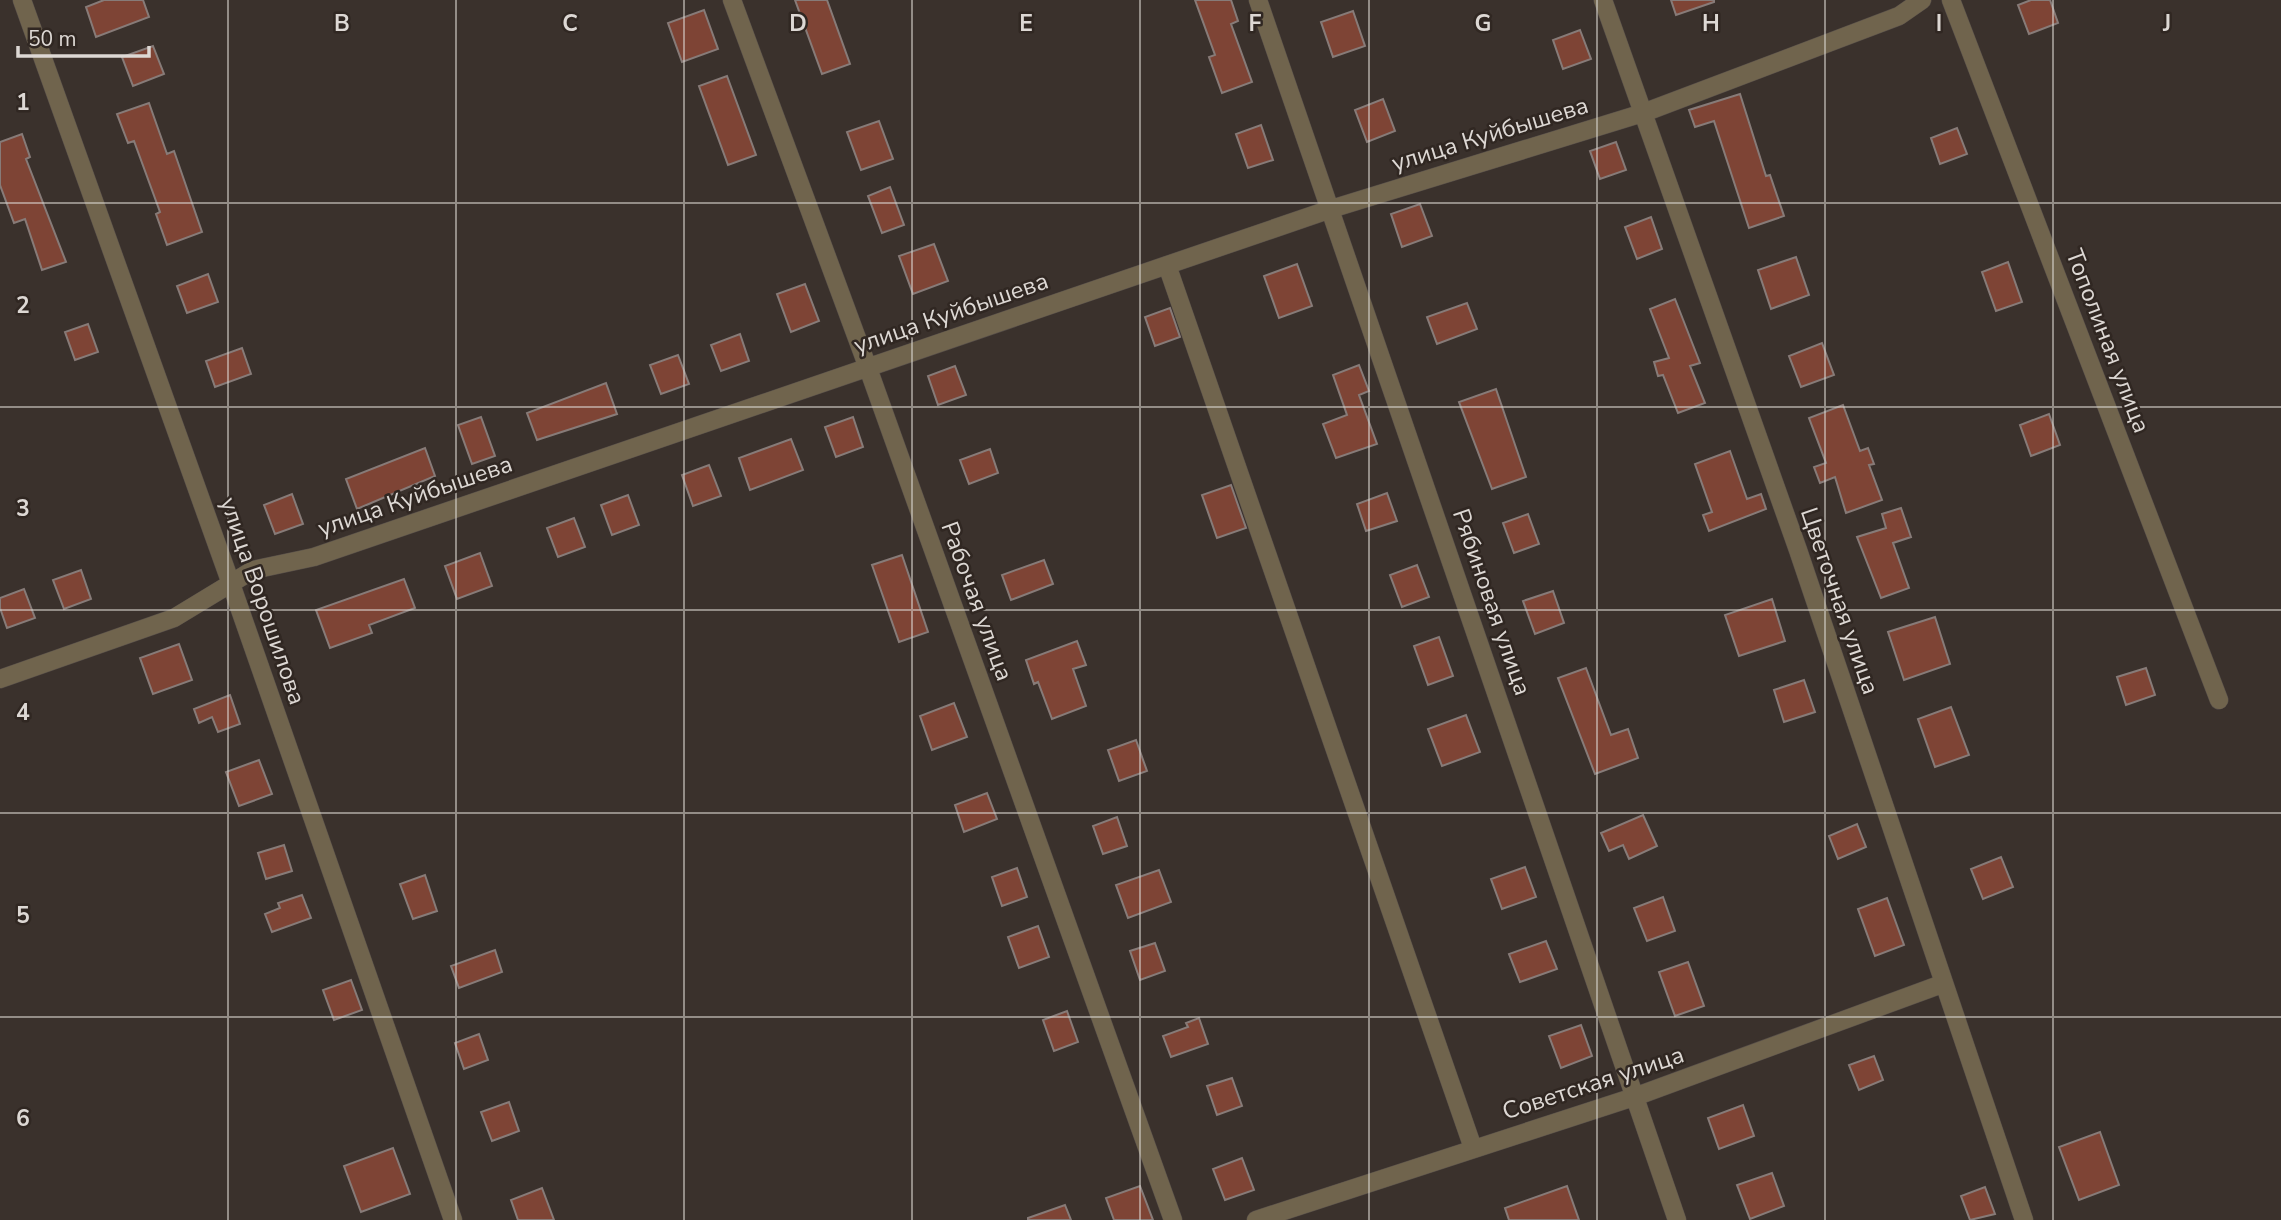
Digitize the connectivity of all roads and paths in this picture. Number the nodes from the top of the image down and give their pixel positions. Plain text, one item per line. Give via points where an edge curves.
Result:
1 (22, 0) edge
2 (732, 0) edge
3 (1258, 0) edge
4 (1603, 0) edge
5 (1922, 0) edge
6 (1951, 0) edge
7 (1643, 113) junction
8 (1331, 209) junction
9 (1167, 265) junction
10 (868, 368) junction
11 (230, 581) junction
12 (0, 679) edge
13 (2219, 700) dead end
14 (1942, 984) junction
15 (1637, 1096) junction
16 (1473, 1148) junction
17 (453, 1220) edge
18 (1173, 1220) edge
19 (1256, 1220) edge
20 (1676, 1220) edge
21 (2024, 1220) edge

1 - 11 street, улица Ворошилова
2 - 10 street, Рабочая улица
3 - 8 street, Рябиновая улица
4 - 7 street, Цветочная улица
5 - 7 street, улица Куйбышева via 1899,16
6 - 13 street, Тополиная улица
7 - 8 street, улица Куйбышева
7 - 14 street, Цветочная улица via 1798,550
8 - 9 street, улица Куйбышева
8 - 15 street, Рябиновая улица
9 - 10 street, улица Куйбышева
9 - 16 street
10 - 11 street, улица Куйбышева via 313,557 253,570
10 - 18 street, Рабочая улица
11 - 12 street, улица Куйбышева via 174,618
11 - 17 street, улица Ворошилова
14 - 15 street, Советская улица
14 - 21 street, Цветочная улица
15 - 16 street, Советская улица
15 - 20 street, Рябиновая улица
16 - 19 street, Советская улица

